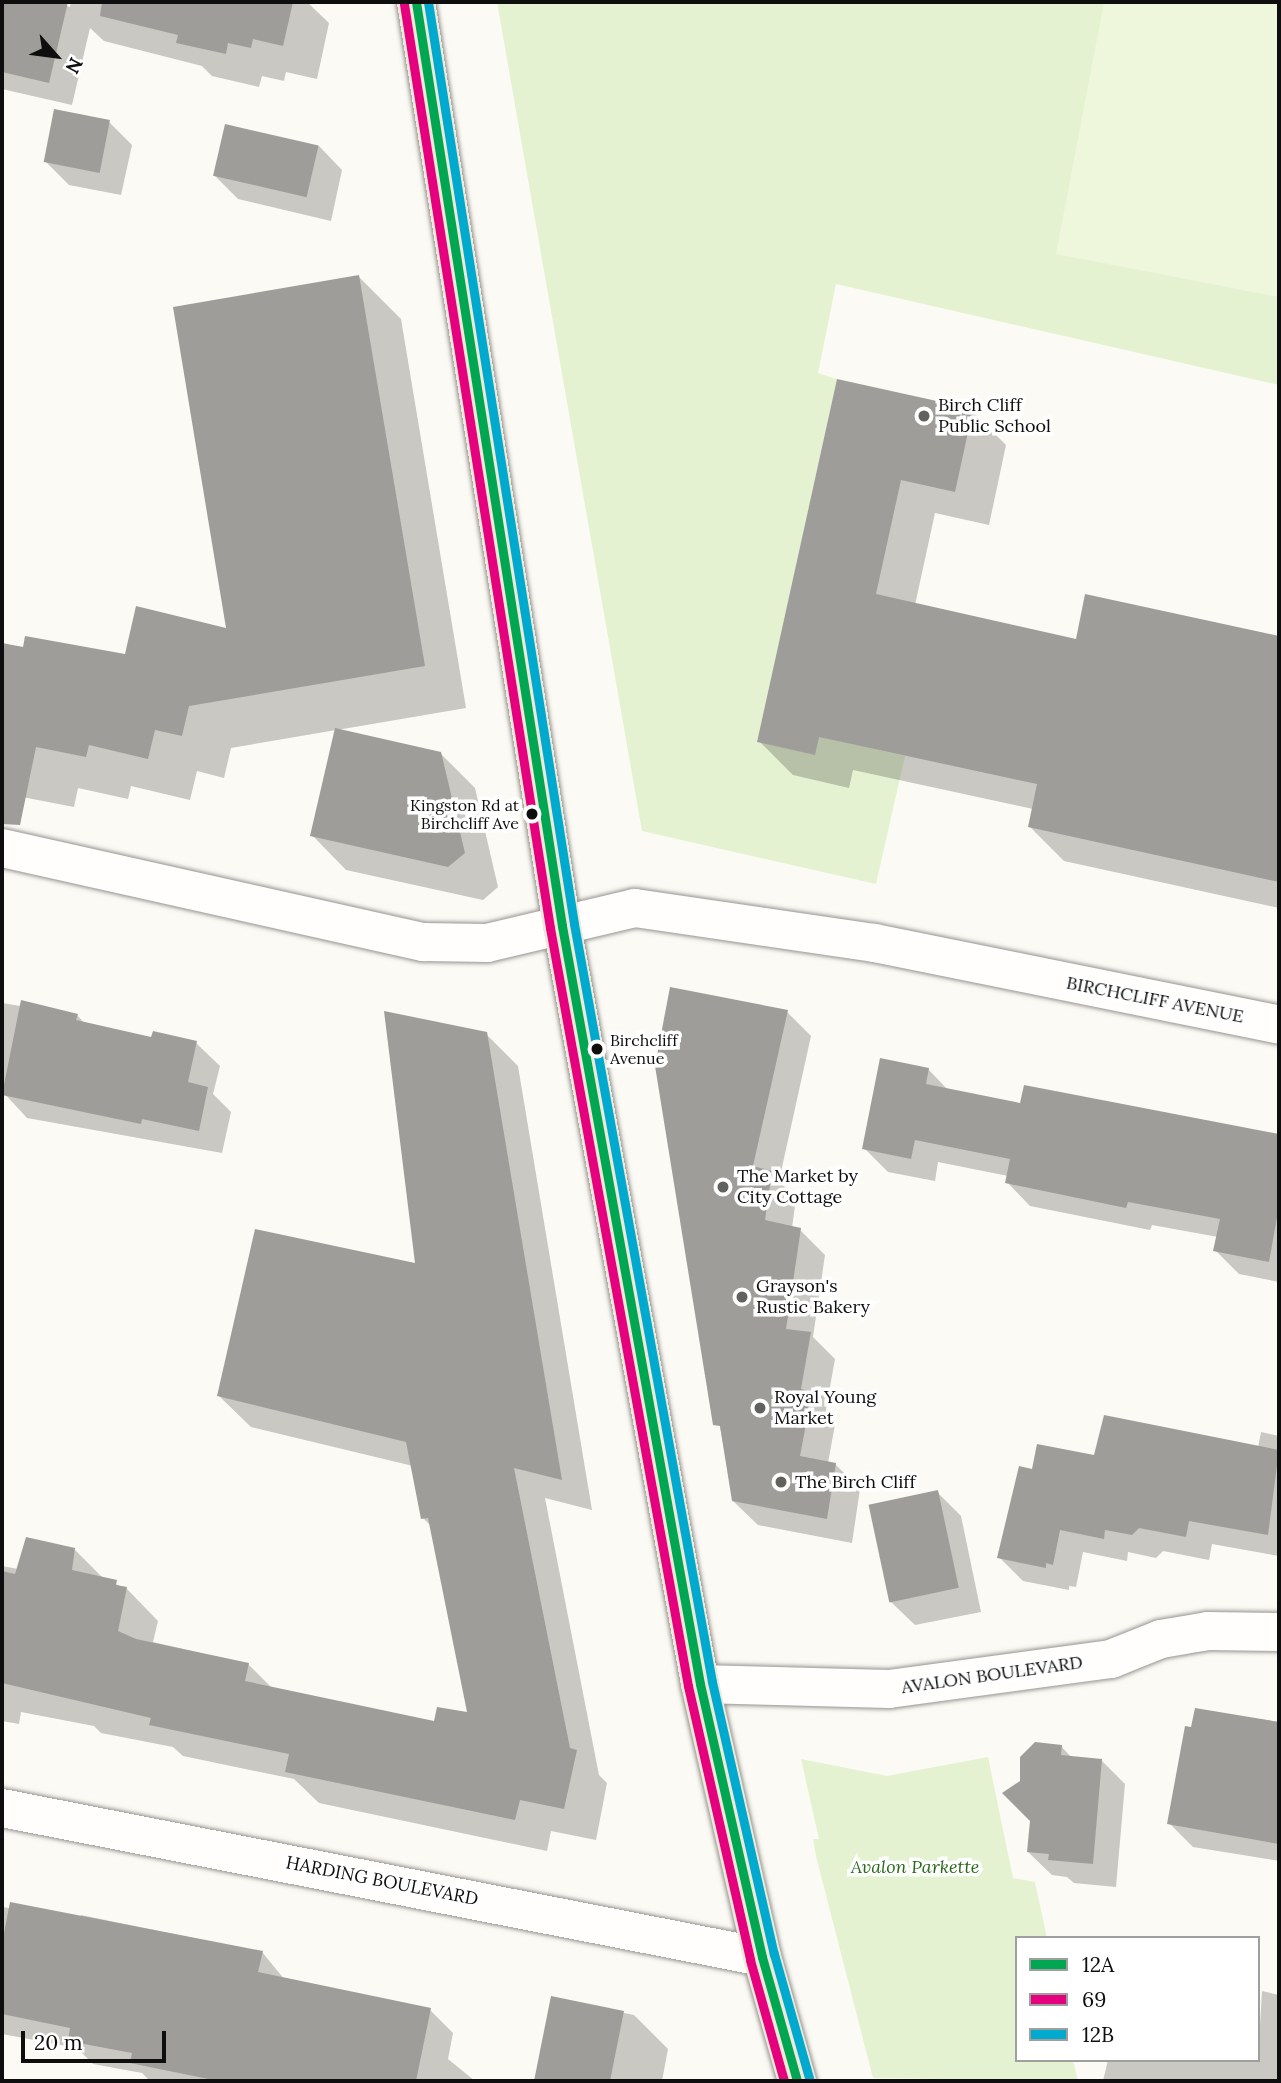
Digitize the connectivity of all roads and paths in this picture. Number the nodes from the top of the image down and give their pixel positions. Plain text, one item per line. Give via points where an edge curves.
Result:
1 (416, 2) edge
2 (2, 848) edge
3 (562, 926) junction
4 (1279, 1026) edge
5 (1279, 1632) edge
6 (701, 1684) junction
7 (2, 1808) edge
8 (762, 1957) junction
9 (797, 2081) edge

1 - 3 main road
2 - 3 street, BIRCHCLIFF AVENUE via 424,942 487,943
3 - 4 street, BIRCHCLIFF AVENUE via 635,908 690,915 874,943
3 - 6 main road
5 - 6 street, AVALON BOULEVARD via 1208,1631 1161,1639 1111,1659 889,1689
6 - 8 main road
7 - 8 street, HARDING BOULEVARD
8 - 9 main road

